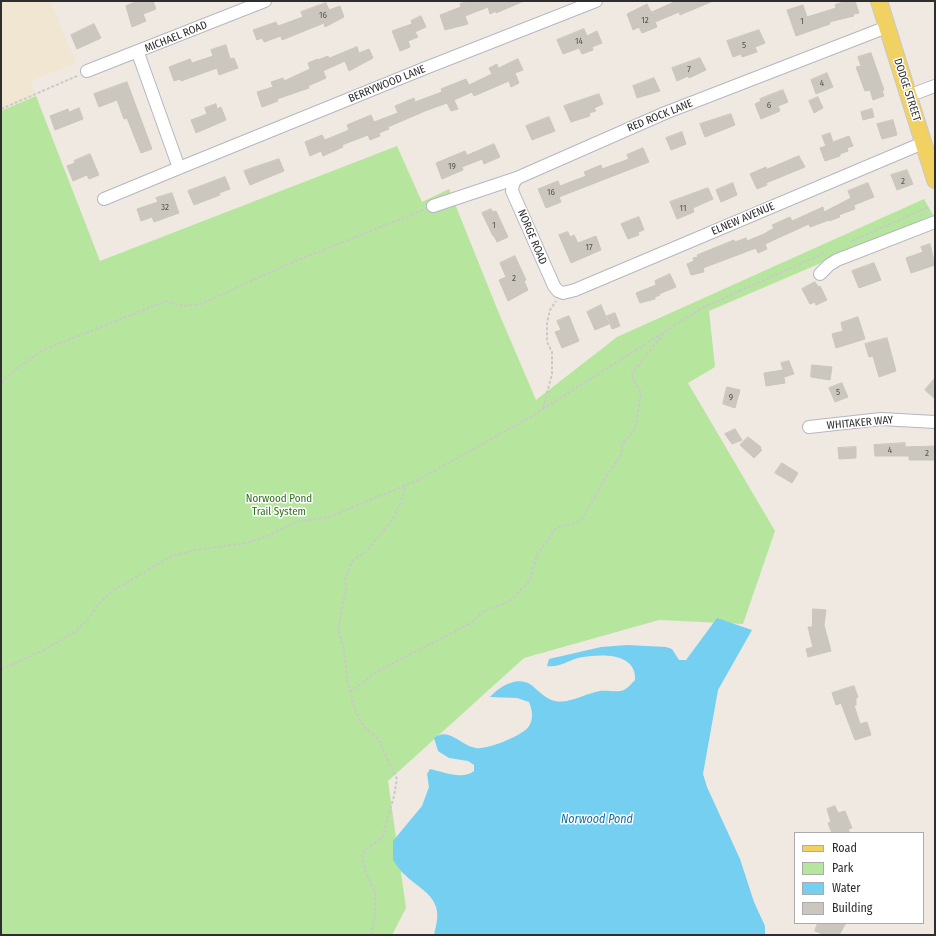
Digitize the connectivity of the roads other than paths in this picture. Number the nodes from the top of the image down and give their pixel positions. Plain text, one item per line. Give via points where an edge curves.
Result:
1 (265, 1) edge
2 (596, 1) edge
3 (879, 1) edge
4 (887, 27) junction
5 (138, 53) junction
6 (87, 71) road end
7 (935, 86) edge
8 (908, 96) junction
9 (924, 143) junction
10 (179, 168) junction
11 (517, 178) junction
12 (935, 180) edge
13 (104, 199) dead end
14 (433, 206) road end
15 (935, 222) edge
16 (820, 274) dead end
17 (563, 293) joint
18 (935, 422) edge
19 (809, 428) dead end

1 - 5 street, MICHAEL ROAD
2 - 10 street, BERRYWOOD LANE
3 - 4 main road, DODGE STREET
4 - 8 main road, DODGE STREET
4 - 11 street, RED ROCK LANE via 665,113
5 - 6 street, MICHAEL ROAD
5 - 10 street
7 - 8 street
8 - 9 main road, DODGE STREET
9 - 12 main road, DODGE STREET
9 - 17 street, ELNEW AVENUE
10 - 13 street, BERRYWOOD LANE
11 - 14 street, RED ROCK LANE
11 - 17 street, NORGE ROAD via 512,191 549,276 558,291
15 - 16 street via 837,260
18 - 19 street, WHITAKER WAY via 881,419

